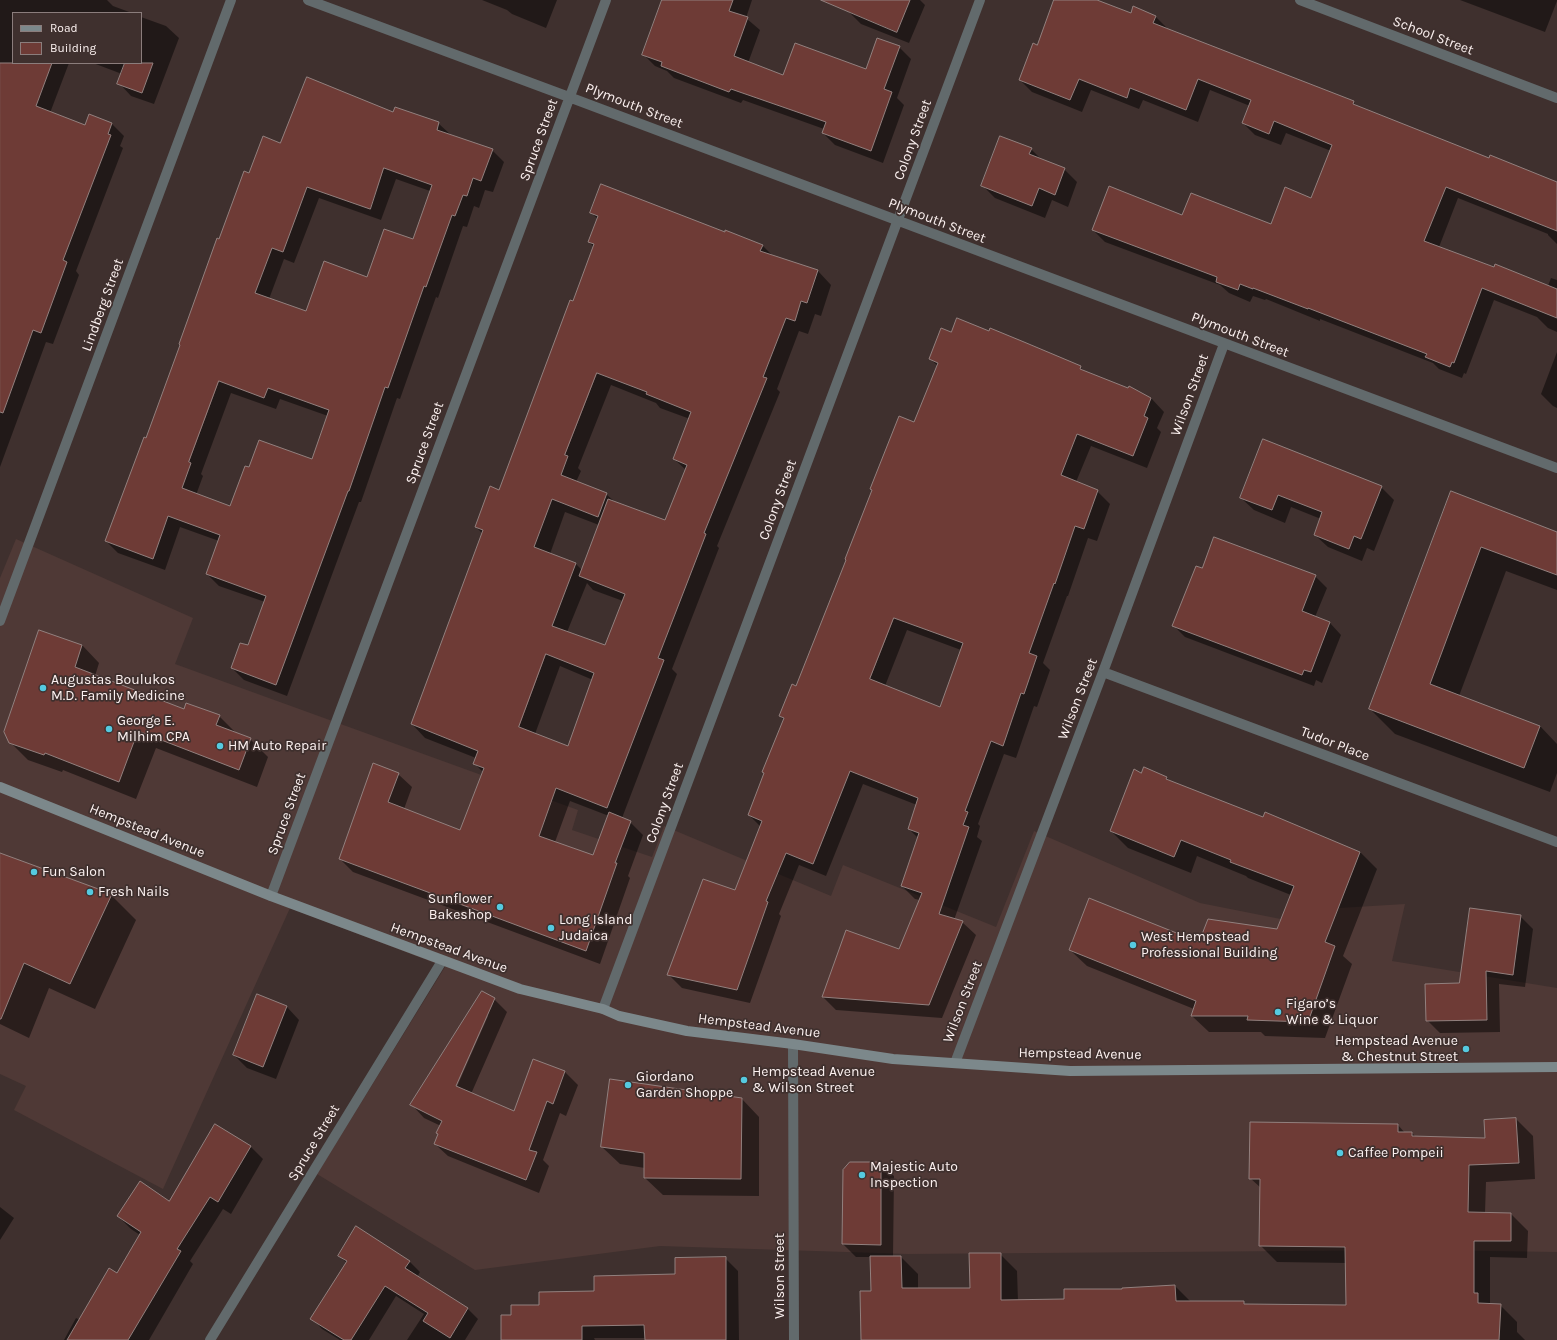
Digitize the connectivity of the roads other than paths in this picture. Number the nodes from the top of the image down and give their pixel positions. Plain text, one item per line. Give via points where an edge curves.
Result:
1 (231, 0) edge
2 (308, 0) edge
3 (606, 0) edge
4 (980, 0) edge
5 (1300, 0) edge
6 (569, 97) junction
7 (1557, 98) edge
8 (897, 221) junction
9 (1224, 344) junction
10 (1557, 468) edge
11 (0, 621) edge
12 (1103, 672) junction
13 (0, 787) edge
14 (1557, 842) edge
15 (271, 896) junction
16 (442, 961) junction
17 (603, 1009) junction
18 (793, 1044) junction
19 (955, 1063) junction
20 (1557, 1068) edge
21 (210, 1340) edge
22 (794, 1340) edge

1 - 11 street, Lindberg Street
2 - 6 street, Plymouth Street
3 - 6 street, Spruce Street
4 - 8 street, Colony Street
5 - 7 street, School Street
6 - 8 street, Plymouth Street
6 - 15 street, Spruce Street
8 - 9 street, Plymouth Street
8 - 17 street, Colony Street
9 - 10 street, Plymouth Street
9 - 12 street, Wilson Street
12 - 14 street, Tudor Place
12 - 19 street, Wilson Street
13 - 15 main road, Hempstead Avenue
15 - 16 main road, Hempstead Avenue
16 - 17 main road, Hempstead Avenue via 520,989
16 - 21 street, Spruce Street
17 - 18 main road, Hempstead Avenue via 620,1016 687,1031
18 - 19 main road, Hempstead Avenue via 893,1059
18 - 22 street, Wilson Street
19 - 20 main road, Hempstead Avenue via 1070,1071

